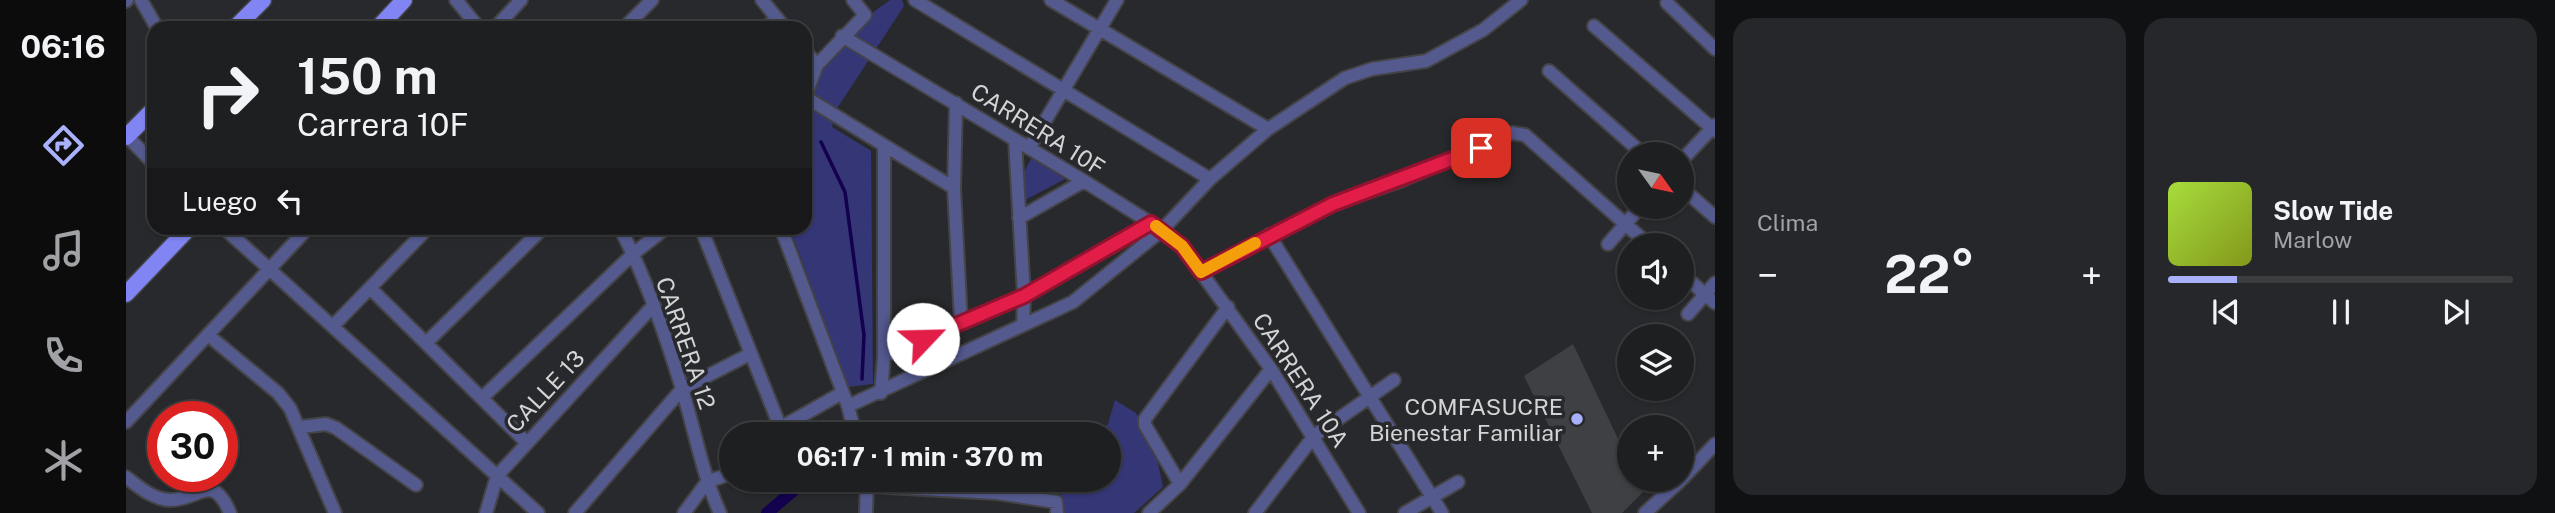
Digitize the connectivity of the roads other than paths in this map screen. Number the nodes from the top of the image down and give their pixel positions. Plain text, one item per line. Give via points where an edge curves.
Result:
1 (141, 0) edge
2 (263, 0) edge
3 (404, 0) edge
4 (456, 0) edge
5 (521, 0) edge
6 (652, 0) edge
7 (762, 0) edge
8 (853, 0) edge
9 (915, 0) edge
10 (1051, 0) edge
11 (1117, 0) edge
12 (1521, 0) edge
13 (1667, 4) dead end
14 (153, 21) edge
15 (242, 21) edge
16 (384, 21) edge
17 (473, 21) edge
18 (502, 21) edge
19 (631, 21) edge
20 (779, 21) edge
21 (1594, 26) dead end
22 (1100, 29) junction
23 (842, 36) junction
24 (1715, 49) edge
25 (812, 59) edge
26 (817, 65) junction
27 (1549, 71) dead end
28 (812, 78) edge
29 (1063, 91) junction
30 (812, 101) edge
31 (957, 103) junction
32 (147, 116) edge
33 (1714, 128) edge
34 (1268, 130) junction
35 (126, 136) edge
36 (1015, 139) junction
37 (1629, 142) edge
38 (884, 146) junction
39 (1028, 148) junction
40 (1694, 148) edge
41 (147, 156) edge
42 (1210, 179) junction
43 (1084, 181) junction
44 (954, 188) junction
45 (1694, 199) edge
46 (1715, 217) edge
47 (1020, 218) junction
48 (1630, 219) edge
49 (1626, 224) junction
50 (1157, 227) junction
51 (1636, 233) edge
52 (182, 235) edge
53 (232, 235) edge
54 (301, 235) edge
55 (421, 235) edge
56 (536, 235) edge
57 (624, 235) edge
58 (657, 235) edge
59 (704, 235) edge
60 (784, 235) edge
61 (1269, 235) junction
62 (1608, 244) dead end
63 (634, 254) junction
64 (270, 268) junction
65 (1201, 272) junction
66 (1715, 284) edge
67 (1694, 285) edge
68 (370, 288) junction
69 (126, 294) edge
70 (1024, 296) junction
71 (1710, 299) edge
72 (652, 307) junction
73 (1228, 307) junction
74 (1688, 314) dead end
75 (961, 321) junction
76 (1023, 325) junction
77 (333, 326) junction
78 (208, 335) junction
79 (426, 343) junction
80 (750, 354) junction
81 (884, 356) junction
82 (1271, 369) junction
83 (1394, 380) dead end
84 (682, 389) junction
85 (842, 393) junction
86 (881, 393) junction
87 (1367, 395) junction
88 (482, 398) junction
89 (848, 406) junction
90 (126, 422) edge
91 (777, 422) edge
92 (795, 422) edge
93 (852, 422) edge
94 (301, 428) junction
95 (1314, 436) junction
96 (526, 442) junction
97 (1715, 444) edge
98 (1694, 466) edge
99 (497, 476) junction
100 (126, 477) edge
101 (719, 477) edge
102 (706, 482) junction
103 (1458, 482) dead end
104 (1180, 484) junction
105 (416, 485) dead end
106 (867, 492) edge
107 (984, 492) edge
108 (1668, 492) edge
109 (1432, 497) junction
110 (230, 513) edge
111 (335, 513) edge
112 (486, 513) edge
113 (538, 513) edge
114 (575, 513) edge
115 (684, 513) edge
116 (720, 513) edge
117 (866, 513) edge
118 (1057, 513) edge
119 (1149, 513) edge
120 (1255, 513) edge
121 (1359, 513) edge
122 (1405, 513) edge
123 (1442, 513) edge
124 (1645, 513) edge

1 - 14 street
2 - 15 main road
3 - 16 main road
4 - 17 street
5 - 18 street
6 - 19 street
7 - 20 street
8 - 23 street via 865,15
9 - 29 street
10 - 22 street
11 - 22 street
12 - 34 street via 1483,30 1426,61 1345,78
13 - 24 street
21 - 33 street
22 - 29 street
22 - 34 street
23 - 26 street
23 - 31 street, CARRERA 10F
25 - 26 street
26 - 28 street
27 - 37 street
29 - 39 street
29 - 42 street
30 - 38 street
31 - 36 street, CARRERA 10F
31 - 44 street
32 - 35 main road
33 - 40 street
34 - 42 street
35 - 41 street
36 - 39 street, CARRERA 10F
36 - 47 street
38 - 44 street
38 - 81 street
39 - 43 street, CARRERA 10F
42 - 50 street
43 - 47 street
43 - 50 street, CARRERA 10F
44 - 75 street
45 - 46 street
47 - 70 street
48 - 49 street
49 - 51 street
49 - 61 street via 1525,135 1512,133 1412,177 1333,204
49 - 62 street
50 - 65 street, CARRERA 10F via 1182,246
50 - 70 street
50 - 76 street via 1073,302
52 - 69 main road
53 - 64 street
54 - 64 street
55 - 68 street
56 - 79 street
57 - 63 street, CARRERA 12
58 - 63 street
59 - 80 street
60 - 85 street
61 - 65 street
61 - 87 street
63 - 72 street, CARRERA 12
63 - 88 street
64 - 77 street
64 - 78 street
65 - 73 street, CARRERA 10A
66 - 71 street
67 - 71 street
68 - 77 street
68 - 79 street
70 - 75 street
70 - 76 street
71 - 74 street
72 - 84 street, CARRERA 12
72 - 96 street, CALLE 13
73 - 82 street, CARRERA 10A
73 - 104 street via 1144,419
75 - 81 street
76 - 86 street
77 - 99 street
78 - 90 street
78 - 94 street via 278,393
79 - 88 street
80 - 84 street
80 - 91 street
81 - 86 street
82 - 95 street, CARRERA 10A
82 - 104 street
83 - 87 street
84 - 102 street, CARRERA 12
84 - 114 street
85 - 89 street
85 - 92 street
86 - 89 street
87 - 95 street
87 - 109 street
88 - 96 street
89 - 93 street
94 - 105 street via 326,424 336,428
94 - 111 street
95 - 120 street
95 - 121 street, CARRERA 10A
96 - 99 street, CALLE 13
97 - 98 street
99 - 112 street, CALLE 13
99 - 113 street
100 - 110 street via 154,497 172,500 214,490
101 - 102 street
102 - 115 street
102 - 116 street, CARRERA 12
103 - 109 street
104 - 119 street
106 - 117 street
107 - 118 street via 1056,502
108 - 124 street
109 - 122 street
109 - 123 street

